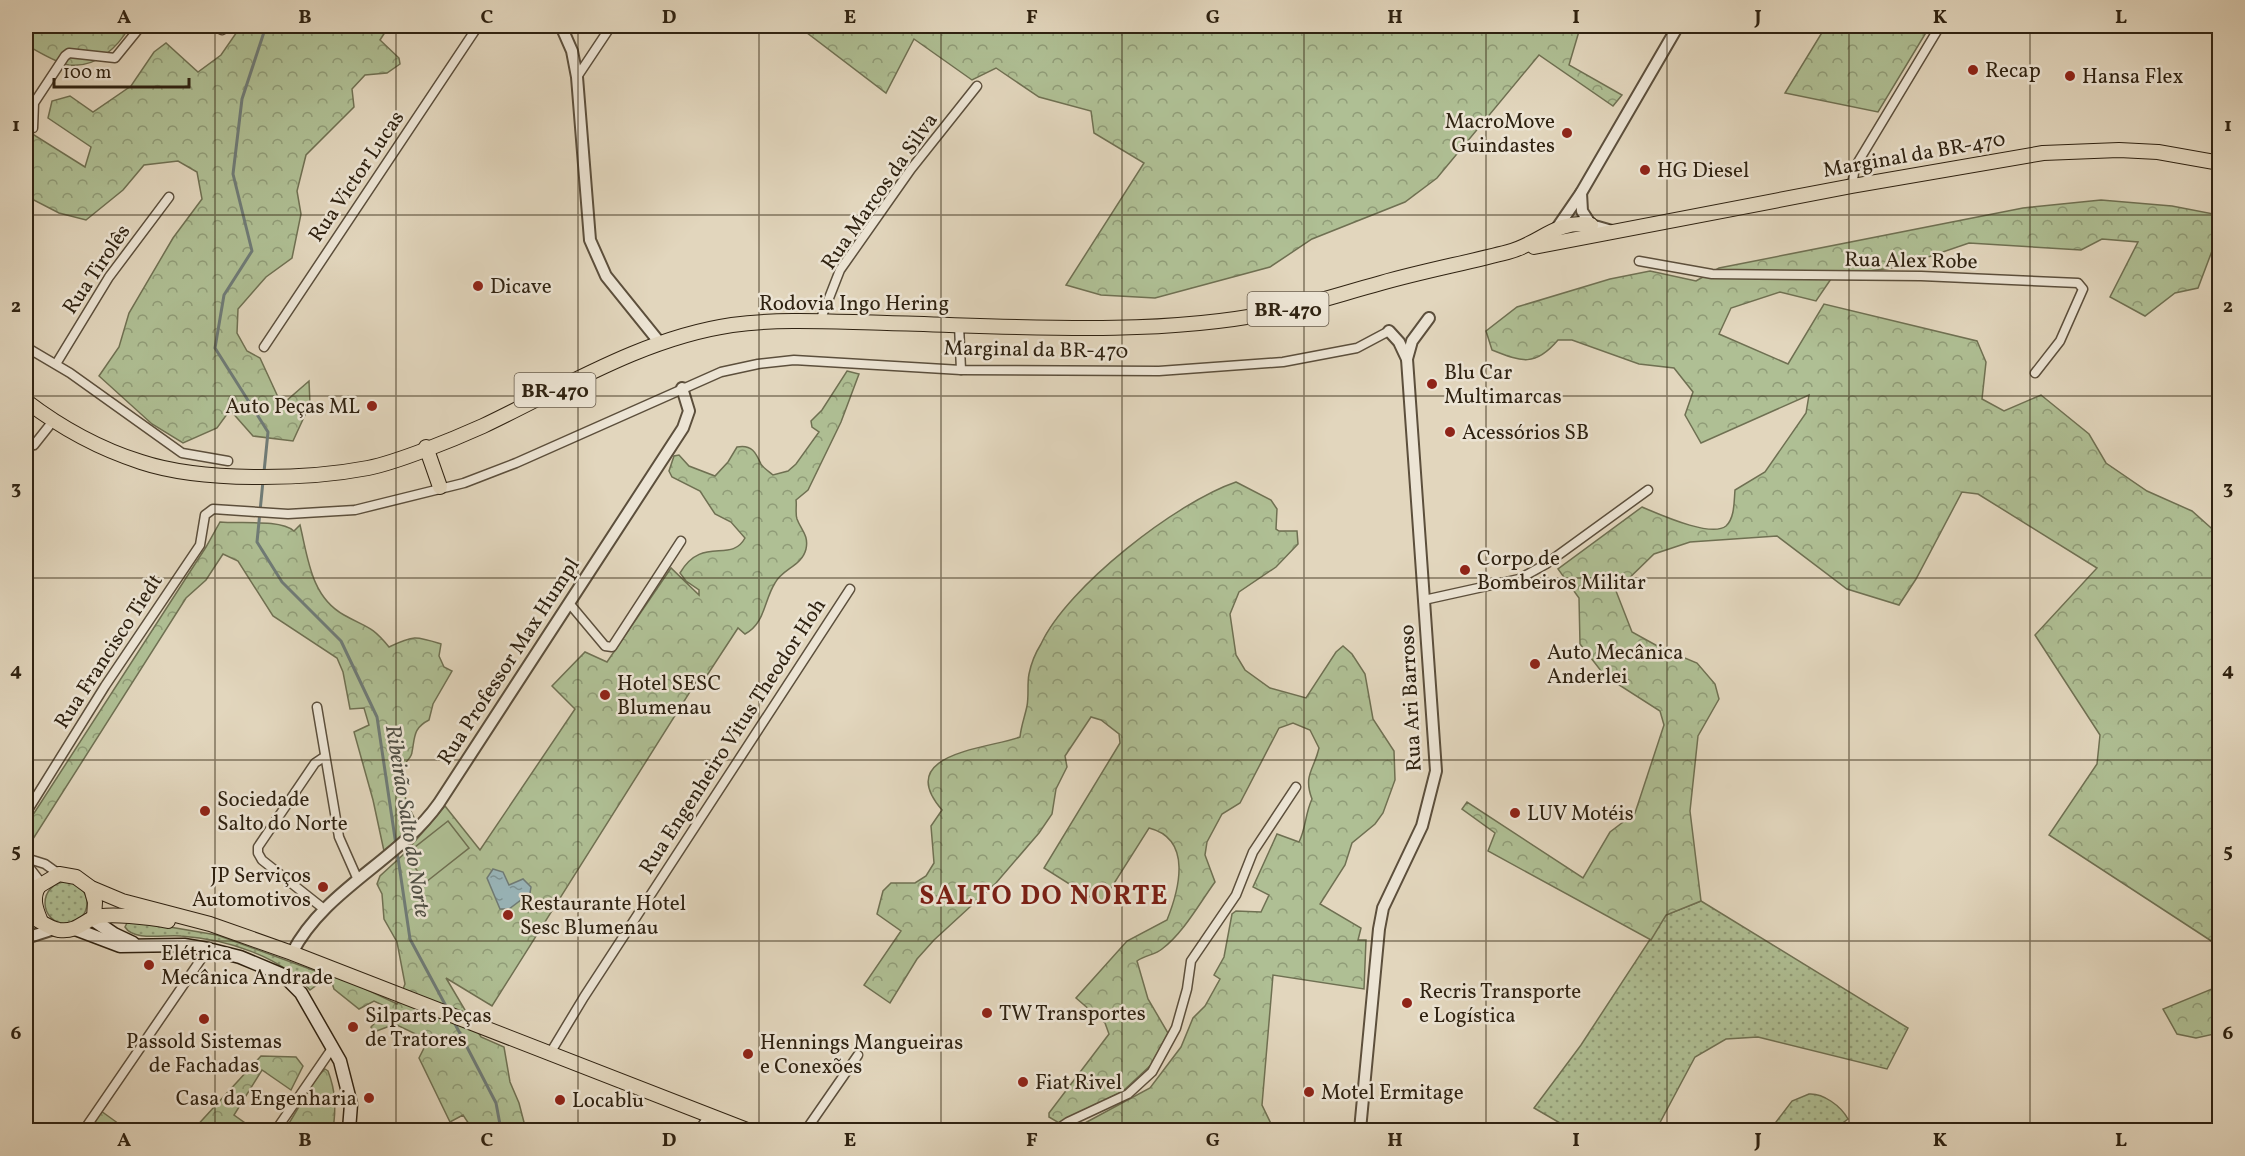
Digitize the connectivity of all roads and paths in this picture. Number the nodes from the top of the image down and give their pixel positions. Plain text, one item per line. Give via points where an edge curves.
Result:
1 (141, 26) edge
2 (478, 26) edge
3 (561, 26) edge
4 (611, 26) edge
5 (1678, 26) edge
6 (1940, 26) edge
7 (577, 77) junction
8 (977, 86) dead end
9 (33, 128) dead end
10 (2220, 163) edge
11 (1852, 186) junction
12 (1581, 193) junction
13 (169, 196) dead end
14 (1591, 225) junction
15 (1557, 228) junction
16 (1617, 231) junction
17 (1511, 251) junction
18 (1639, 261) dead end
19 (1429, 318) dead end
20 (820, 321) junction
21 (960, 325) junction
22 (1389, 331) joint
23 (660, 343) junction
24 (26, 347) edge
25 (264, 347) dead end
26 (1407, 359) junction
27 (56, 364) junction
28 (961, 370) junction
29 (2036, 373) dead end
30 (682, 388) junction
31 (26, 401) edge
32 (53, 421) junction
33 (26, 441) edge
34 (426, 447) junction
35 (228, 461) dead end
36 (440, 487) junction
37 (1648, 490) dead end
38 (229, 511) joint
39 (681, 542) dead end
40 (850, 589) dead end
41 (1424, 600) junction
42 (569, 603) junction
43 (317, 707) dead end
44 (324, 757) junction
45 (1296, 787) dead end
46 (26, 813) edge
47 (26, 858) edge
48 (26, 863) edge
49 (59, 874) junction
50 (358, 880) junction
51 (36, 886) edge
52 (91, 888) junction
53 (324, 909) junction
54 (26, 914) edge
55 (93, 919) junction
56 (45, 923) junction
57 (75, 929) junction
58 (30, 937) edge
59 (251, 939) junction
60 (146, 946) junction
61 (208, 949) junction
62 (292, 953) junction
63 (333, 1047) junction
64 (549, 1055) junction
65 (858, 1056) dead end
66 (709, 1116) junction
67 (84, 1131) edge
68 (276, 1131) edge
69 (349, 1131) edge
70 (699, 1131) edge
71 (747, 1131) edge
72 (806, 1131) edge
73 (1056, 1131) edge
74 (1360, 1131) edge

1 - 9 street via 115,58 65,56 34,103
2 - 25 street, Rua Victor Lucas
3 - 7 street via 572,51
4 - 7 street
5 - 12 street
6 - 11 street via 1855,167
7 - 23 street via 590,240 606,276
8 - 20 street, Rua Marcos da Silva via 911,169 840,270
10 - 11 main road, Marginal da BR-470 via 2157,152 2085,149
11 - 16 main road, Marginal da BR-470
12 - 14 street via 1582,211
12 - 15 street
13 - 27 street, Rua Tirolês via 109,277
14 - 15 main road
14 - 16 street, Marginal da BR-470
15 - 17 main road
16 - 17 main road, Marginal da BR-470
17 - 21 main road, Rodovia Ingo Hering / BR-470 via 1273,312 1194,324
18 - 29 street, Rua Alex Robe via 1712,274 1921,276 2078,283 2083,289 2060,341
19 - 26 street, Rua Ari Barroso via 1412,341
20 - 21 main road, Rodovia Ingo Hering / BR-470
20 - 23 main road, Rodovia Ingo Hering / BR-470 via 731,325
21 - 28 street
22 - 26 street, Rua Ari Barroso
22 - 28 street, Marginal da BR-470 via 1358,348 1283,362 1159,371
23 - 34 main road, Rodovia Ingo Hering / BR-470 via 478,428
24 - 27 street
26 - 41 street, Rua Ari Barroso
27 - 35 street via 182,453
28 - 30 street, Marginal da BR-470 via 794,360 721,372
30 - 36 street, Marginal da BR-470 via 516,463 464,483
30 - 42 street, Rua Professor Max Humpl via 689,411 683,428
31 - 32 main road, Rodovia Ingo Hering / BR-470
32 - 33 street via 34,445
32 - 34 main road, Rodovia Ingo Hering / BR-470 via 140,462 176,471 240,476 372,467
34 - 36 main road
36 - 38 street, Marginal da BR-470 via 356,510 288,514
37 - 41 street via 1519,579
38 - 46 street, Rua Francisco Tiedt via 213,509 205,515 200,545
39 - 42 street via 612,647 605,646
40 - 64 street, Rua Engenheiro Vitus Theodor Hoh
41 - 74 street, Rua Ari Barroso via 1436,771 1422,826 1383,908
42 - 50 street, Rua Professor Max Humpl via 439,803 413,835
43 - 44 street
44 - 50 street via 339,837
44 - 53 street via 315,763 258,847 262,860
45 - 73 street via 1253,852 1236,895 1191,961 1176,1028 1152,1072 1128,1094
47 - 49 street
48 - 51 street
49 - 51 main road
49 - 52 main road via 76,877
50 - 53 street, Rua Professor Max Humpl
51 - 56 main road via 35,908
52 - 55 main road via 95,902
52 - 59 main road
53 - 62 street, Rua Professor Max Humpl
54 - 56 main road
55 - 57 main road
55 - 59 main road via 138,916
55 - 60 main road via 114,934
56 - 57 main road
56 - 58 street
57 - 60 main road via 120,946
59 - 62 main road
60 - 61 main road
61 - 63 main road via 283,975 301,993
61 - 67 street
62 - 64 main road
63 - 68 street
63 - 69 main road via 351,1104
64 - 66 main road
65 - 72 street
66 - 70 street
66 - 71 main road

